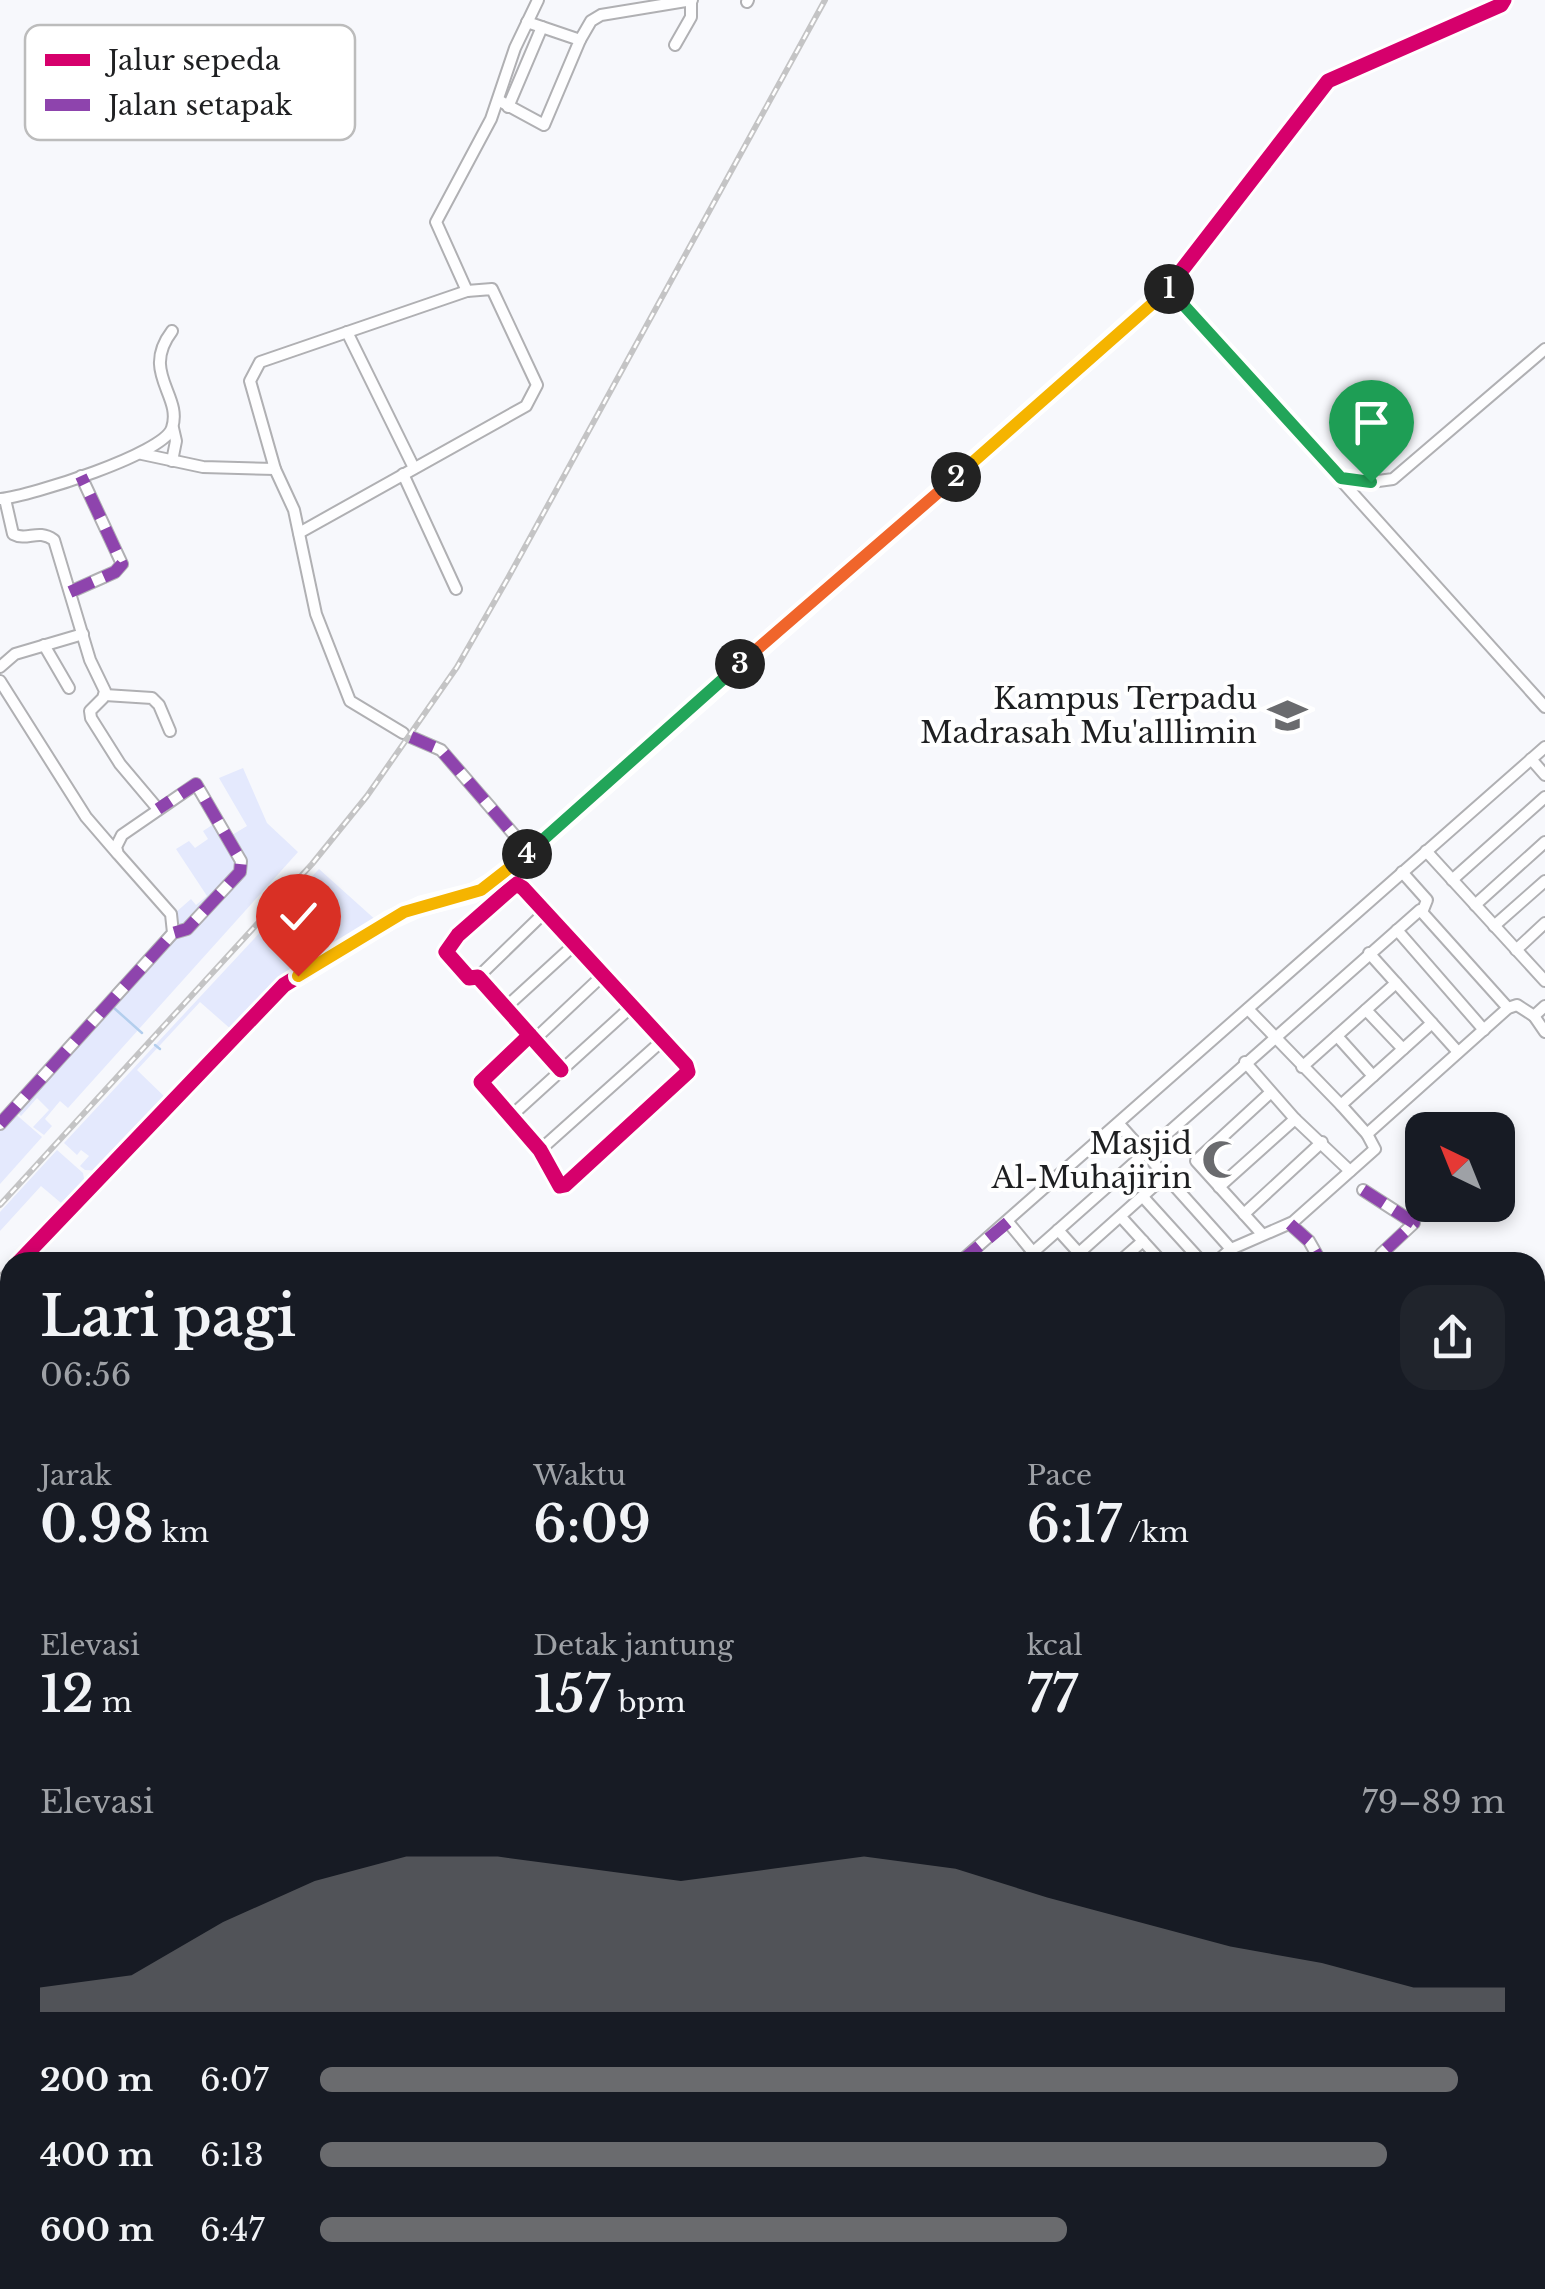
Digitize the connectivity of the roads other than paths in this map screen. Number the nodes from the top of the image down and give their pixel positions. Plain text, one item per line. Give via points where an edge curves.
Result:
1 (538, 0) edge
2 (691, 0) edge
3 (1514, 0) edge
4 (1502, 2) edge
5 (527, 22) junction
6 (542, 27) junction
7 (580, 40) junction
8 (675, 45) dead end
9 (503, 104) junction
10 (1168, 288) junction
11 (467, 291) junction
12 (172, 331) dead end
13 (346, 332) junction
14 (1545, 349) edge
15 (173, 426) junction
16 (142, 454) junction
17 (172, 461) junction
18 (275, 468) junction
19 (408, 471) junction
20 (81, 476) junction
21 (1341, 478) junction
22 (3, 499) edge
23 (299, 533) junction
24 (456, 589) dead end
25 (70, 592) junction
26 (82, 634) junction
27 (44, 645) junction
28 (0, 668) edge
29 (0, 681) edge
30 (69, 688) dead end
31 (105, 695) junction
32 (1545, 707) edge
33 (170, 731) dead end
34 (1545, 747) edge
35 (1531, 759) junction
36 (1545, 775) edge
37 (1545, 797) edge
38 (158, 809) junction
39 (1545, 842) edge
40 (1426, 851) junction
41 (528, 852) junction
42 (118, 854) junction
43 (1402, 872) junction
44 (1452, 880) junction
45 (1545, 880) edge
46 (481, 890) junction
47 (462, 896) junction
48 (494, 903) junction
49 (1475, 904) junction
50 (1423, 910) junction
51 (545, 912) junction
52 (479, 916) junction
53 (1545, 924) edge
54 (1494, 926) junction
55 (1397, 930) junction
56 (173, 933) junction
57 (574, 945) junction
58 (1516, 950) junction
59 (1369, 954) junction
60 (1542, 973) edge
61 (478, 976) junction
62 (602, 976) junction
63 (1396, 983) junction
64 (1545, 1006) edge
65 (506, 1008) junction
66 (630, 1008) junction
67 (1508, 1008) junction
68 (1248, 1009) junction
69 (1366, 1010) junction
70 (1534, 1016) junction
71 (1432, 1023) junction
72 (1484, 1030) junction
73 (1545, 1032) edge
74 (1336, 1036) junction
75 (532, 1038) junction
76 (1274, 1038) junction
77 (663, 1040) junction
78 (1403, 1049) junction
79 (1458, 1052) junction
80 (1245, 1062) junction
81 (1302, 1067) junction
82 (561, 1070) junction
83 (1373, 1076) junction
84 (1270, 1093) junction
85 (1341, 1104) junction
86 (510, 1117) junction
87 (1295, 1120) junction
88 (0, 1124) edge
89 (1119, 1124) junction
90 (1368, 1134) junction
91 (1322, 1142) junction
92 (540, 1150) junction
93 (1144, 1152) junction
94 (1350, 1171) junction
95 (1164, 1176) junction
96 (1218, 1187) junction
97 (1363, 1190) dead end
98 (1143, 1196) junction
99 (1244, 1214) junction
100 (1121, 1216) junction
101 (1008, 1222) junction
102 (1290, 1224) junction
103 (1058, 1230) junction
104 (1262, 1234) junction
105 (1143, 1240) junction
106 (1231, 1249) junction
107 (29, 1252) edge
108 (972, 1252) edge
109 (1032, 1252) joint
110 (1078, 1252) edge
111 (1088, 1252) edge
112 (1130, 1252) edge
113 (1153, 1252) edge
114 (1193, 1252) edge
115 (1228, 1252) edge
116 (1315, 1252) edge
117 (1382, 1252) edge

1 - 5 street
2 - 7 street via 601,15
2 - 8 street via 691,17
3 - 4 street
4 - 10 street via 1328,80
5 - 6 street
5 - 9 street via 504,78
6 - 7 street
6 - 9 street
7 - 9 street via 544,125
9 - 11 street via 436,222
10 - 21 street
10 - 41 street
11 - 13 street
11 - 19 street via 485,287 497,293 538,385 516,413
12 - 15 street via 160,355
13 - 18 street via 266,358 252,374
13 - 19 street
14 - 21 street via 1393,478
15 - 16 street
15 - 17 street
16 - 17 street
16 - 20 street
17 - 18 street
18 - 23 street
19 - 23 street
19 - 24 street
20 - 22 street
20 - 25 street via 122,564
21 - 32 street
22 - 25 street via 14,534 39,532 54,540
23 - 41 street via 316,614 350,701 442,750
25 - 26 street
26 - 27 street
26 - 31 street
27 - 28 street via 15,654
27 - 30 street
29 - 42 street via 86,817
31 - 33 street via 152,698
31 - 38 street via 91,718
34 - 35 street
35 - 36 street
35 - 40 street
37 - 44 street
38 - 42 street via 117,841
38 - 56 street via 196,784 242,866 188,929
39 - 49 street
40 - 43 street
40 - 44 street
41 - 46 street
42 - 56 street via 170,914
43 - 50 street via 1427,900
43 - 68 street
44 - 49 street
45 - 54 street
46 - 47 street
46 - 48 street
47 - 52 street
47 - 107 street via 390,920 284,985
48 - 51 street via 516,884
48 - 52 street
49 - 54 street
50 - 55 street
50 - 67 street
51 - 57 street
51 - 61 street
52 - 61 street via 446,949 469,978
53 - 58 street
54 - 58 street
55 - 59 street
55 - 72 street
56 - 88 street
57 - 62 street
57 - 65 street
58 - 60 street
59 - 63 street
59 - 76 street
61 - 65 street
62 - 66 street
62 - 75 street
63 - 69 street
63 - 71 street
64 - 70 street
65 - 75 street
66 - 77 street
66 - 82 street
67 - 70 street via 1517,1004
67 - 72 street
68 - 76 street
68 - 89 street
69 - 74 street
69 - 78 street
70 - 73 street
71 - 78 street
71 - 79 street
72 - 79 street
74 - 81 street
74 - 83 street
75 - 82 street
75 - 86 street via 481,1082
76 - 80 street
76 - 81 street
77 - 92 street
77 - 92 street via 686,1065 686,1075 566,1184 557,1183
78 - 83 street
79 - 90 street
80 - 84 street
80 - 93 street
81 - 85 street
82 - 86 street
83 - 85 street
84 - 87 street
84 - 96 street via 1197,1158
85 - 90 street
86 - 92 street
87 - 91 street
87 - 96 street
89 - 93 street
89 - 101 street
90 - 94 street via 1375,1149
91 - 94 street
91 - 99 street
93 - 95 street
93 - 103 street
94 - 102 street
95 - 98 street
95 - 106 street
96 - 99 street
97 - 117 street via 1414,1224
98 - 100 street
98 - 114 street
99 - 104 street
100 - 105 street
100 - 111 street
101 - 108 street
101 - 109 street
102 - 104 street
102 - 116 street
103 - 109 street
103 - 110 street
104 - 106 street
105 - 112 street
105 - 113 street
106 - 115 street

